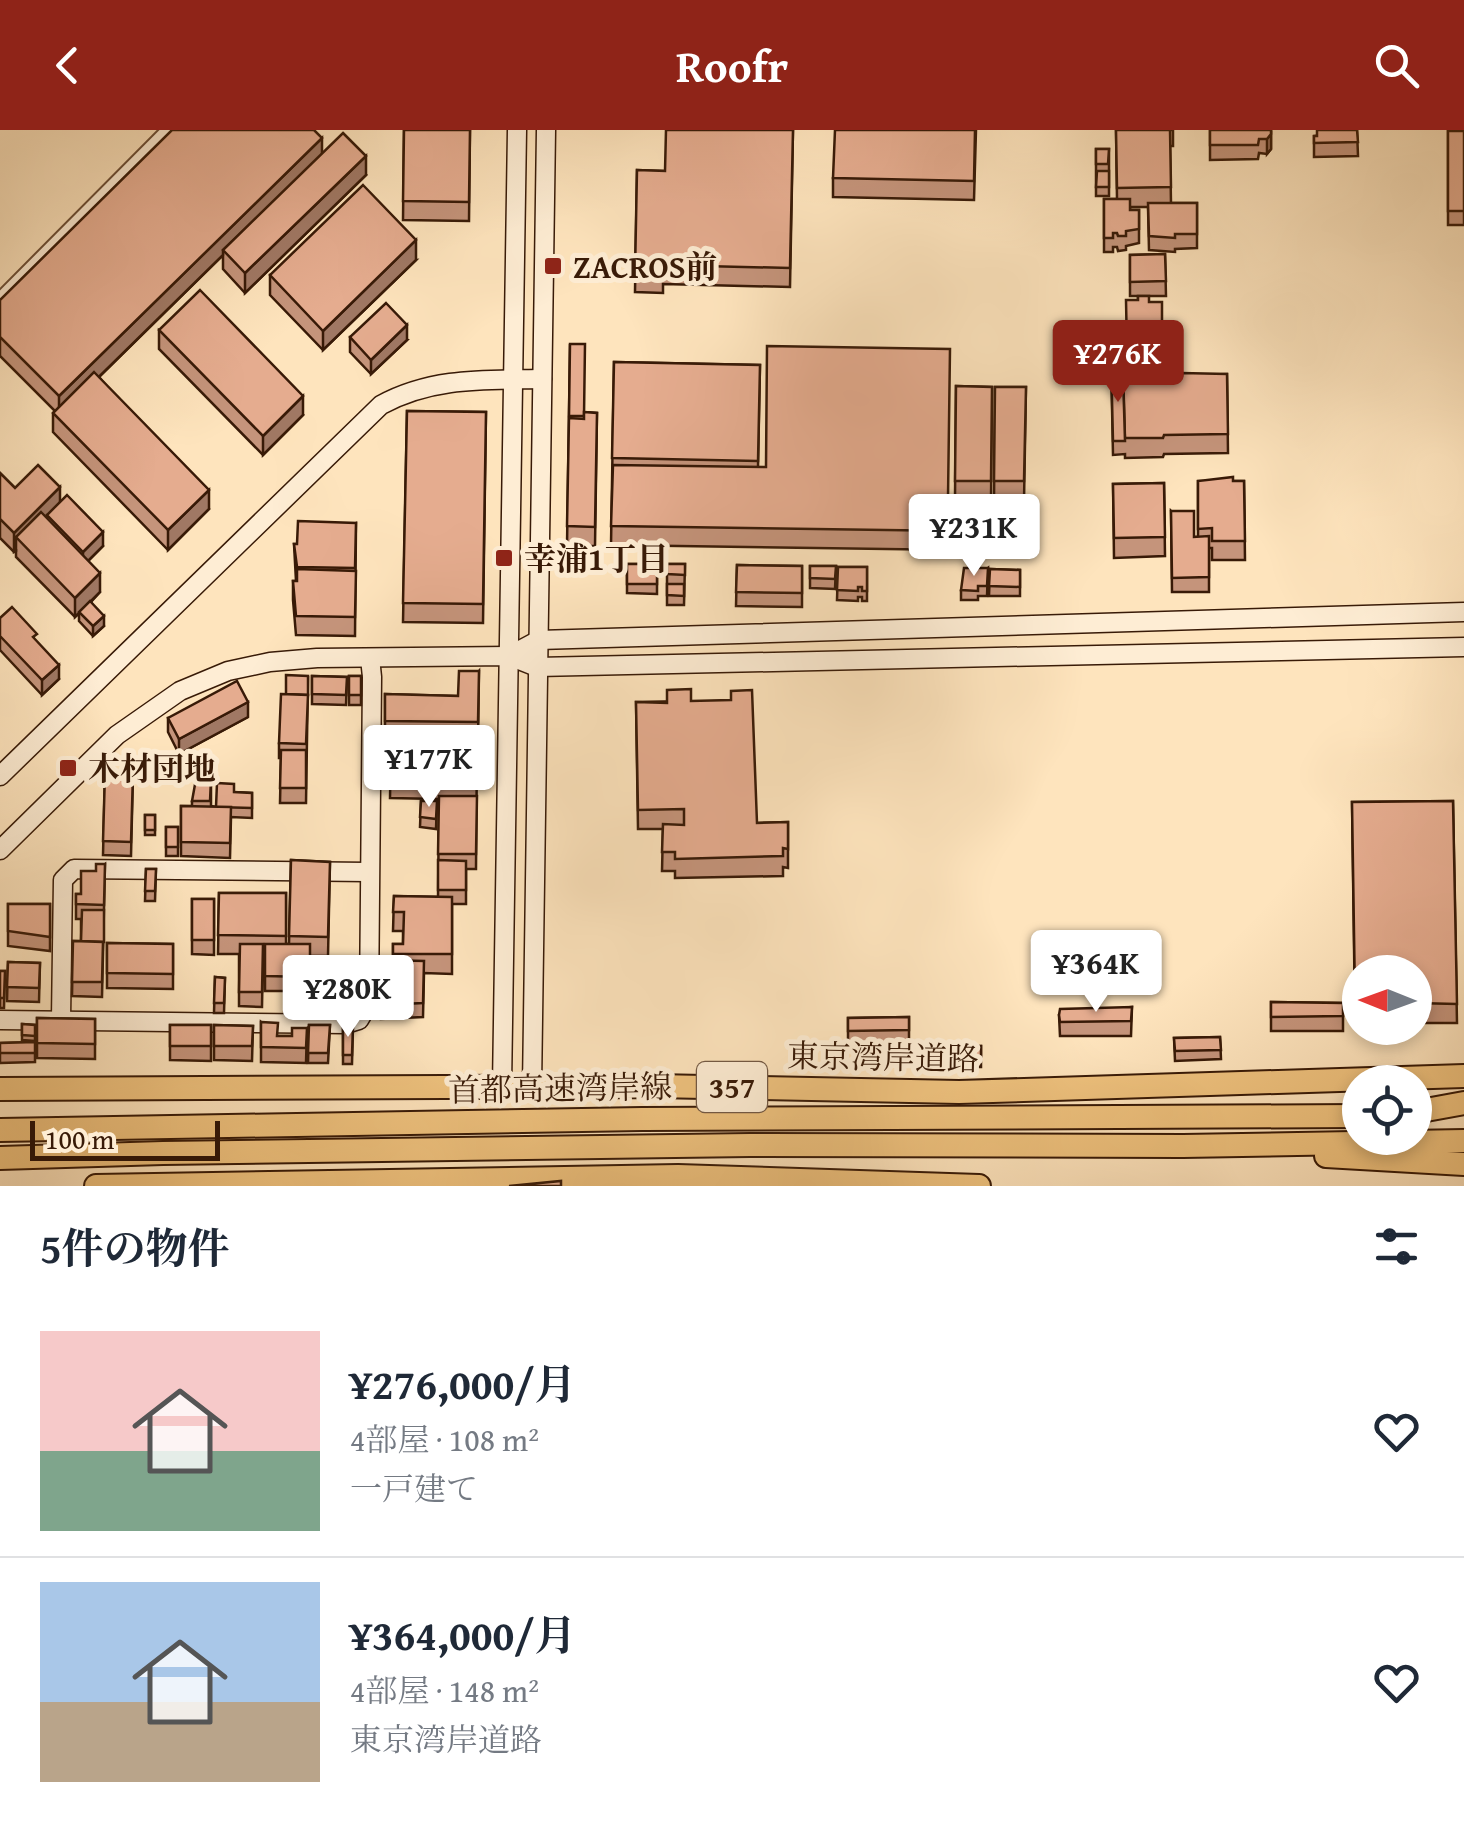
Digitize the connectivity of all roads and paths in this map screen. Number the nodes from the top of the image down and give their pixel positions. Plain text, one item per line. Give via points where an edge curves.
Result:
1 (168, 130) edge
2 (516, 130) edge
3 (546, 130) edge
4 (0, 298) edge
5 (542, 379) junction
6 (512, 380) junction
7 (1464, 612) edge
8 (540, 640) junction
9 (1464, 647) edge
10 (509, 656) junction
11 (370, 658) junction
12 (537, 667) junction
13 (0, 776) edge
14 (0, 850) edge
15 (368, 872) junction
16 (61, 1019) junction
17 (0, 1020) edge
18 (1464, 1076) edge
19 (502, 1086) junction
20 (532, 1086) junction
21 (0, 1089) edge
22 (1464, 1103) edge
23 (1432, 1110) edge
24 (1432, 1114) edge
25 (1464, 1115) edge
26 (1342, 1116) edge
27 (0, 1130) edge
28 (1464, 1140) edge
29 (1183, 1146) junction
30 (0, 1158) edge
31 (1464, 1164) edge
32 (96, 1186) edge
33 (979, 1186) edge

1 - 4 street
2 - 6 street
3 - 5 street
5 - 6 street
5 - 8 street
6 - 10 street
6 - 13 street via 452,380 406,391 382,405
7 - 8 street
8 - 10 street
8 - 12 street
9 - 12 street
10 - 11 street
10 - 12 street
10 - 19 street
11 - 14 street via 270,662 228,670 180,691 117,734
11 - 15 street
12 - 20 street
15 - 16 street via 74,869 63,880
15 - 16 street via 370,1003 359,1020
16 - 17 street
18 - 20 highway, 東京湾岸道路 / 357 via 959,1092
19 - 20 highway, 東京湾岸道路 / 357
19 - 21 highway, 東京湾岸道路 / 357
22 - 23 highway
24 - 25 highway
26 - 27 highway, 首都高速湾岸線
28 - 29 highway
29 - 30 highway, 首都高速湾岸線 via 750,1145
29 - 31 highway
32 - 33 highway via 678,1176

